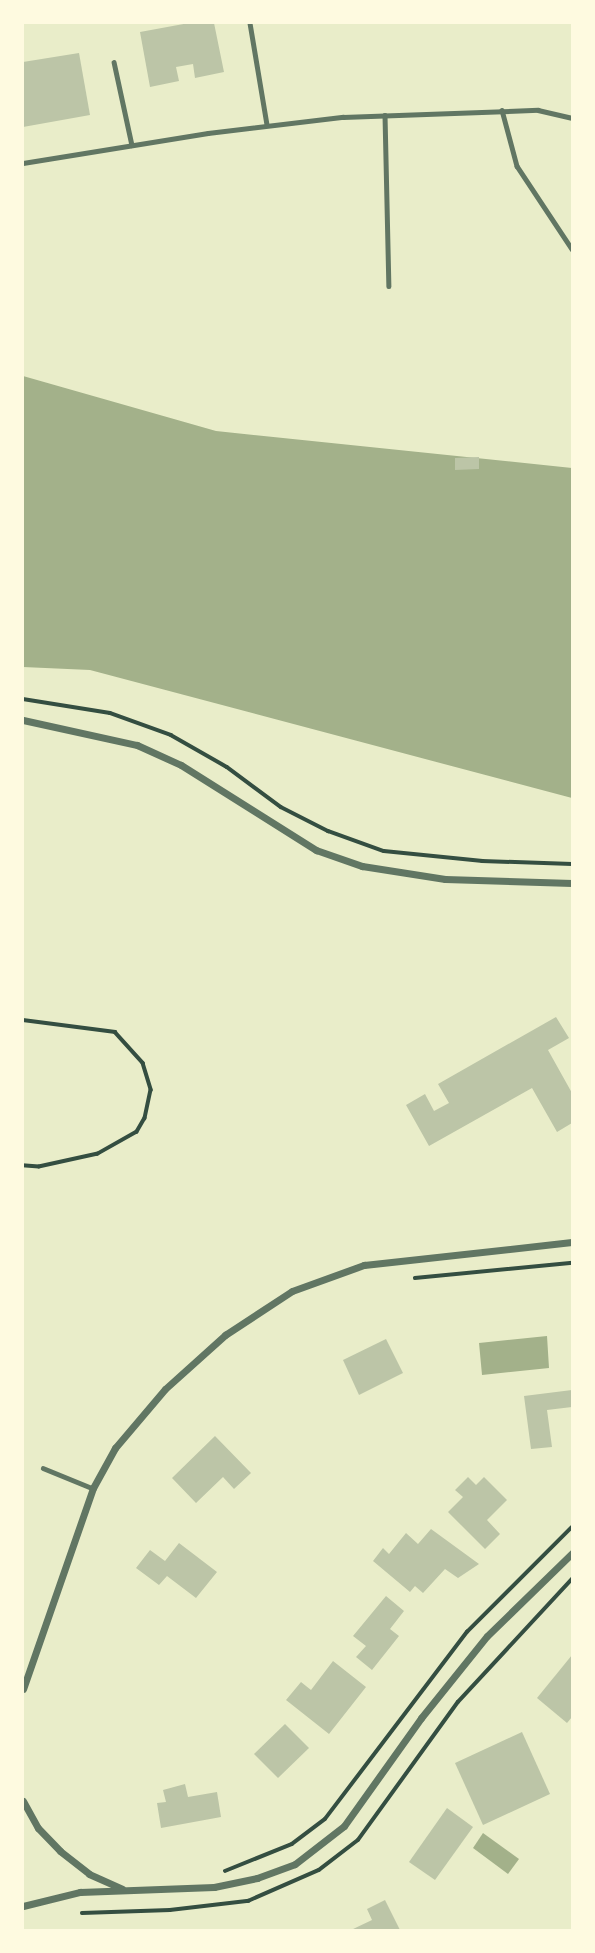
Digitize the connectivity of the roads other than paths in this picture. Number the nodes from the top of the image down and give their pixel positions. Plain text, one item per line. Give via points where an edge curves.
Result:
1 (250, 23) edge
2 (114, 62) dead end
3 (502, 110) junction
4 (385, 115) junction
5 (572, 118) edge
6 (267, 126) junction
7 (132, 145) junction
8 (23, 163) edge
9 (572, 249) edge
10 (389, 286) dead end
11 (23, 720) edge
12 (572, 883) edge
13 (572, 1242) edge
14 (43, 1468) dead end
15 (93, 1488) junction
16 (572, 1553) edge
17 (23, 1689) edge
18 (23, 1801) edge
19 (122, 1890) junction
20 (23, 1906) edge

1 - 6 lane
2 - 7 lane
3 - 4 lane
3 - 5 lane via 538,110
3 - 9 lane via 517,166
4 - 6 lane
4 - 10 lane
6 - 7 lane
7 - 8 lane
11 - 12 street via 137,745 181,765 316,850 362,866 444,879
13 - 15 street via 364,1265 326,1276 260,1311 192,1362 115,1448
14 - 15 lane
15 - 17 street
16 - 19 street via 487,1636 344,1826 295,1864 257,1878 214,1886
18 - 19 street via 38,1828 60,1851 89,1874
19 - 20 street via 80,1892

